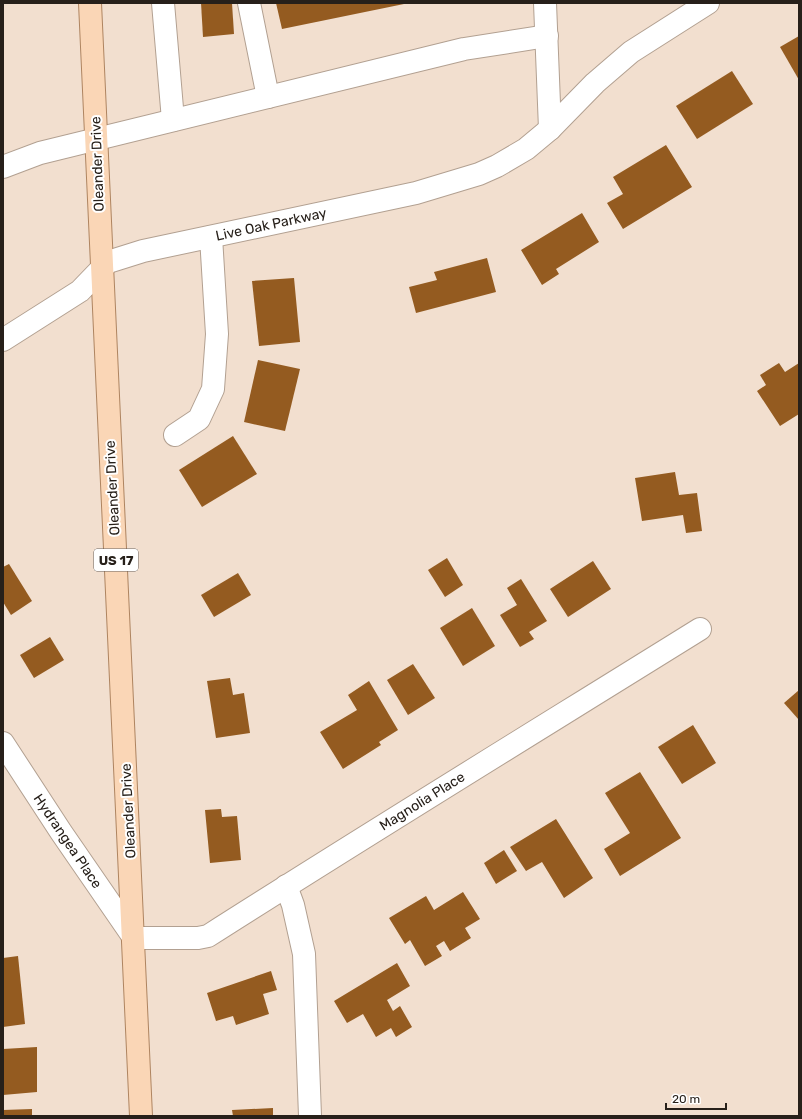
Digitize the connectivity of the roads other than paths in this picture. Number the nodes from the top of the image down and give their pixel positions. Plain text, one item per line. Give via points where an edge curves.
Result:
1 (90, 3) edge
2 (163, 3) edge
3 (249, 3) edge
4 (545, 3) edge
5 (708, 3) edge
6 (547, 36) junction
7 (268, 97) junction
8 (173, 120) junction
9 (550, 129) junction
10 (96, 138) junction
11 (3, 167) edge
12 (211, 237) junction
13 (101, 269) junction
14 (3, 340) edge
15 (175, 435) dead end
16 (700, 629) dead end
17 (3, 743) edge
18 (286, 886) junction
19 (134, 938) junction
20 (142, 1116) edge
21 (310, 1116) edge

1 - 10 main road, Oleander Drive / US 17
2 - 8 street
3 - 7 street
4 - 6 street
5 - 9 street, Live Oak Parkway via 632,52 595,83
6 - 7 street via 464,49
6 - 9 street
7 - 8 street
8 - 10 street
9 - 12 street, Live Oak Parkway via 526,148 479,174 416,193
10 - 11 street via 40,153
10 - 13 main road, Oleander Drive / US 17
12 - 13 street, Live Oak Parkway via 143,251 108,262
12 - 15 street via 217,334 214,389 199,419
13 - 14 street, Live Oak Parkway via 80,291
13 - 19 main road, Oleander Drive / US 17
16 - 18 street, Magnolia Place
17 - 19 street, Hydrangea Place
18 - 19 street, Magnolia Place via 208,936
18 - 21 street via 304,954
19 - 20 main road, Oleander Drive / US 17

